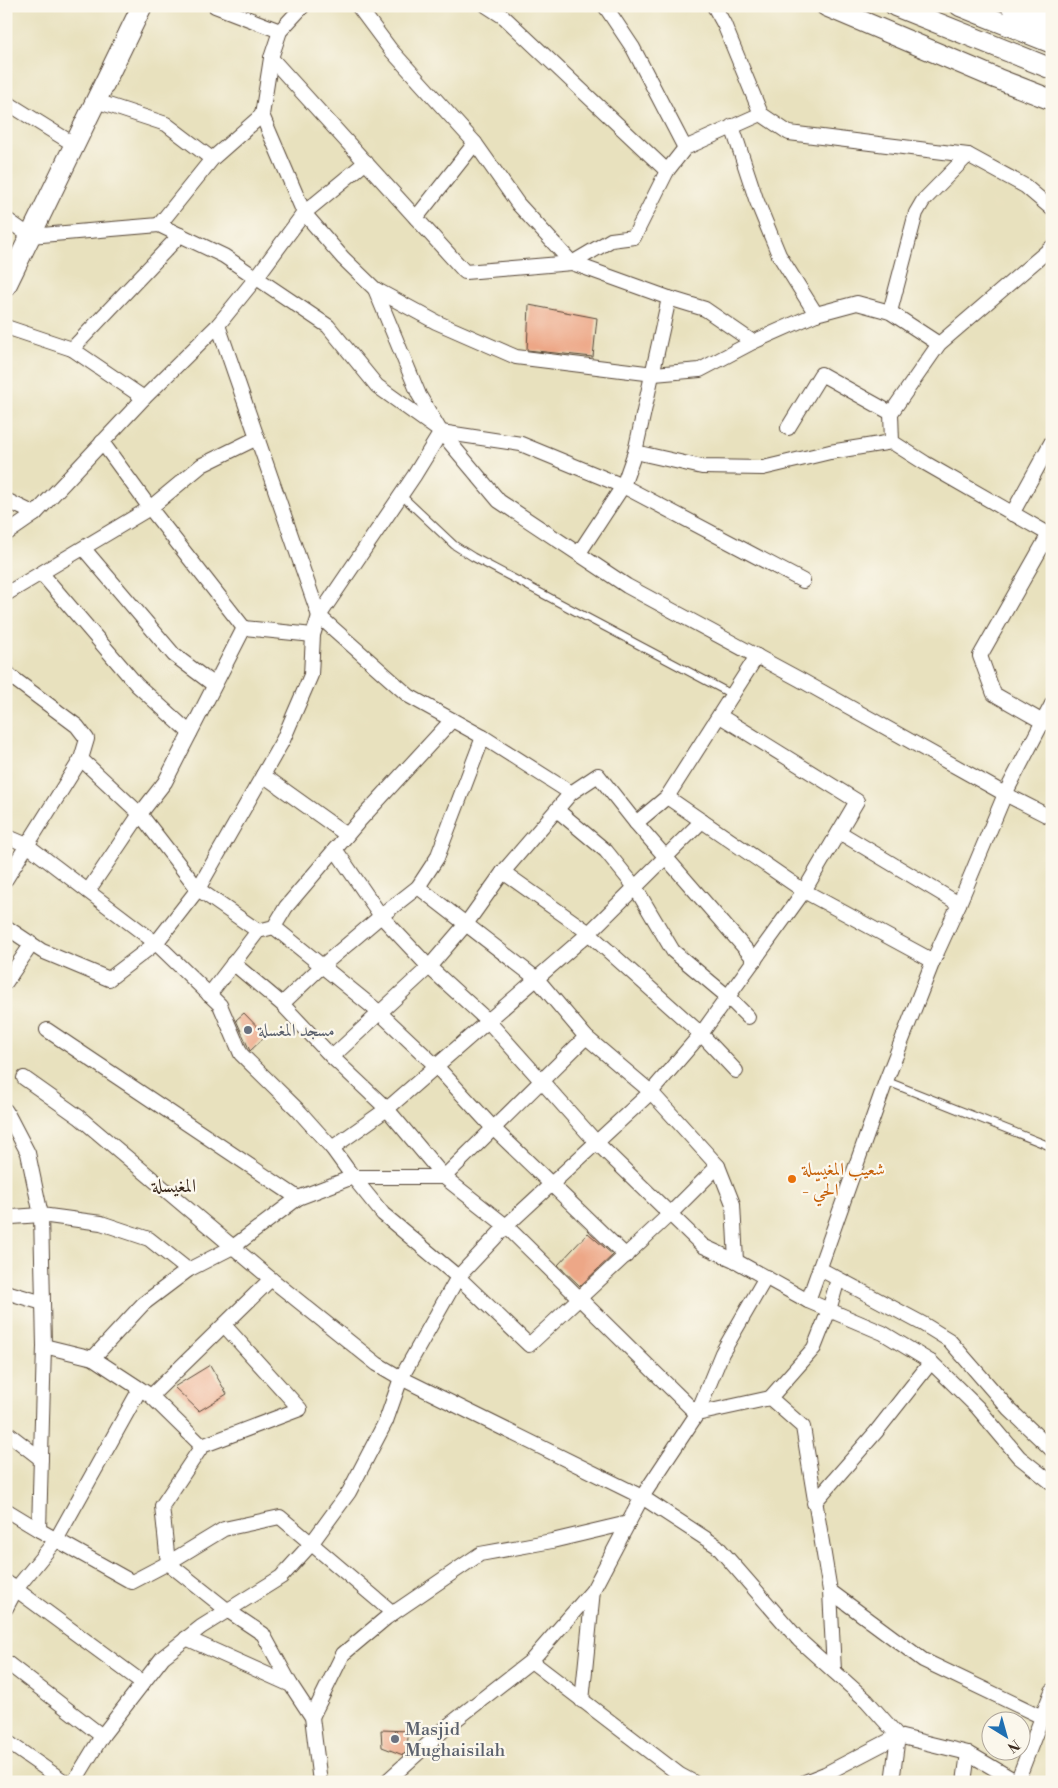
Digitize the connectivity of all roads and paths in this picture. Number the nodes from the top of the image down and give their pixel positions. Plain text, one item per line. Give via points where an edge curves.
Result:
1 (142, 6) edge
2 (215, 6) edge
3 (303, 6) edge
4 (358, 6) edge
5 (487, 6) edge
6 (605, 6) edge
7 (714, 6) edge
8 (826, 6) edge
9 (960, 6) edge
10 (1011, 6) edge
11 (903, 10) edge
12 (1052, 22) edge
13 (280, 31) junction
14 (1052, 43) edge
15 (271, 58) junction
16 (1052, 69) edge
17 (1052, 100) edge
18 (96, 101) junction
19 (6, 102) edge
20 (760, 114) junction
21 (262, 115) junction
22 (732, 126) junction
23 (475, 143) junction
24 (74, 145) junction
25 (685, 148) junction
26 (968, 154) junction
27 (212, 159) junction
28 (366, 162) junction
29 (667, 172) junction
30 (1052, 209) edge
31 (304, 213) junction
32 (416, 218) junction
33 (6, 219) edge
34 (159, 225) junction
35 (180, 235) junction
36 (30, 236) junction
37 (1052, 247) edge
38 (572, 263) junction
39 (256, 278) junction
40 (6, 286) edge
41 (375, 289) junction
42 (669, 298) junction
43 (890, 312) junction
44 (816, 314) junction
45 (218, 325) junction
46 (6, 327) edge
47 (753, 342) junction
48 (938, 344) junction
49 (72, 349) junction
50 (654, 374) junction
51 (144, 398) junction
52 (891, 414) junction
53 (788, 428) dead end
54 (441, 432) junction
55 (257, 438) junction
56 (1052, 441) edge
57 (102, 442) junction
58 (892, 442) junction
59 (635, 452) junction
60 (623, 486) junction
61 (401, 495) junction
62 (6, 500) edge
63 (150, 508) junction
64 (35, 514) junction
65 (1012, 514) junction
66 (6, 534) edge
67 (1050, 535) edge
68 (84, 549) junction
69 (579, 553) junction
70 (42, 574) junction
71 (803, 581) dead end
72 (6, 594) edge
73 (319, 616) junction
74 (244, 628) junction
75 (313, 635) junction
76 (757, 656) junction
77 (8, 676) edge
78 (214, 685) junction
79 (733, 695) junction
80 (1052, 704) edge
81 (720, 716) junction
82 (452, 720) junction
83 (1043, 722) junction
84 (190, 733) junction
85 (483, 737) junction
86 (80, 759) junction
87 (263, 775) junction
88 (571, 793) junction
89 (1005, 794) junction
90 (666, 797) junction
91 (557, 810) junction
92 (140, 814) junction
93 (1052, 818) edge
94 (702, 821) junction
95 (636, 823) junction
96 (839, 832) junction
97 (347, 835) junction
98 (6, 836) edge
99 (28, 845) junction
100 (335, 849) junction
101 (666, 859) junction
102 (503, 872) junction
103 (6, 879) edge
104 (635, 887) junction
105 (418, 888) junction
106 (198, 889) junction
107 (804, 891) junction
108 (88, 892) junction
109 (959, 904) junction
110 (381, 916) junction
111 (466, 924) junction
112 (6, 927) edge
113 (274, 927) junction
114 (258, 931) junction
115 (589, 933) junction
116 (156, 943) junction
117 (31, 945) junction
118 (755, 960) junction
119 (933, 961) junction
120 (232, 962) junction
121 (322, 966) junction
122 (429, 967) junction
123 (537, 979) junction
124 (6, 982) edge
125 (209, 995) junction
126 (728, 997) junction
127 (282, 1004) junction
128 (380, 1013) junction
129 (748, 1018) dead end
130 (488, 1021) junction
131 (47, 1030) dead end
132 (701, 1034) junction
133 (586, 1037) junction
134 (332, 1057) junction
135 (436, 1066) junction
136 (736, 1071) dead end
137 (24, 1078) dead end
138 (542, 1081) junction
139 (886, 1081) junction
140 (651, 1092) junction
141 (387, 1109) junction
142 (6, 1111) edge
143 (493, 1128) junction
144 (596, 1142) junction
145 (1052, 1147) edge
146 (332, 1148) junction
147 (718, 1166) junction
148 (353, 1177) junction
149 (444, 1177) junction
150 (550, 1184) junction
151 (298, 1198) junction
152 (670, 1214) junction
153 (41, 1215) junction
154 (6, 1221) edge
155 (506, 1226) junction
156 (233, 1247) junction
157 (626, 1256) junction
158 (736, 1261) junction
159 (820, 1269) junction
160 (188, 1270) junction
161 (458, 1277) junction
162 (766, 1278) junction
163 (271, 1279) junction
164 (838, 1279) junction
165 (6, 1292) edge
166 (579, 1298) junction
167 (808, 1301) junction
168 (43, 1303) junction
169 (829, 1310) junction
170 (224, 1325) junction
171 (44, 1346) junction
172 (94, 1358) junction
173 (932, 1362) junction
174 (402, 1378) junction
175 (146, 1392) junction
176 (770, 1398) junction
177 (697, 1414) junction
178 (6, 1432) edge
179 (202, 1446) junction
180 (1052, 1450) edge
181 (41, 1459) junction
182 (1052, 1483) edge
183 (642, 1497) junction
184 (814, 1503) junction
185 (6, 1510) edge
186 (628, 1523) junction
187 (39, 1530) junction
188 (56, 1540) junction
189 (311, 1544) junction
190 (168, 1563) junction
191 (11, 1585) edge
192 (593, 1590) junction
193 (830, 1591) junction
194 (6, 1608) edge
195 (227, 1610) junction
196 (393, 1613) junction
197 (186, 1638) junction
198 (6, 1662) edge
199 (531, 1662) junction
200 (834, 1671) junction
201 (143, 1683) junction
202 (291, 1685) junction
203 (1052, 1691) edge
204 (582, 1701) junction
205 (312, 1717) junction
206 (1042, 1717) junction
207 (102, 1736) junction
208 (898, 1736) junction
209 (6, 1741) edge
210 (968, 1754) junction
211 (824, 1778) edge
212 (388, 1781) edge
213 (64, 1782) edge
214 (74, 1782) edge
215 (320, 1782) edge
216 (693, 1782) edge
217 (805, 1782) edge
218 (892, 1782) edge
219 (964, 1782) edge
220 (1017, 1782) edge

1 - 18 main road
2 - 13 street
3 - 13 street
4 - 23 street via 390,49
5 - 29 street via 504,17
6 - 25 street via 633,48
7 - 20 street
8 - 17 main road
9 - 14 main road
10 - 12 main road
11 - 16 main road
13 - 15 street
15 - 21 street
15 - 28 street
18 - 24 main road
18 - 27 street via 166,124
19 - 24 street
20 - 22 street
20 - 26 street via 788,133
21 - 27 street
21 - 31 street
22 - 25 street
22 - 44 street via 779,255
23 - 32 street
23 - 38 street via 518,204
24 - 36 main road
25 - 29 street
26 - 30 street via 1025,186
26 - 43 street via 923,201 916,213
27 - 34 street
28 - 31 street
28 - 32 street
29 - 38 street via 634,237 611,240
31 - 39 street
31 - 41 street
32 - 38 street via 466,272
33 - 36 street
34 - 35 street
34 - 36 street
35 - 39 street via 224,256
35 - 49 street
36 - 40 main road
37 - 48 street
38 - 42 street
39 - 45 street
39 - 54 street via 328,326 377,386
41 - 50 street via 436,322 516,357
41 - 54 street via 420,395
42 - 47 street via 705,309
42 - 50 street
43 - 44 street via 857,303
43 - 48 street
44 - 47 street
45 - 51 street
45 - 55 street
46 - 49 street
47 - 50 street via 700,370
48 - 52 street
49 - 51 street
50 - 59 street
51 - 57 street
52 - 53 street via 821,374
52 - 58 street
54 - 60 street via 521,444
54 - 61 street
54 - 69 street via 498,501
55 - 63 street via 202,465
55 - 73 street
56 - 65 street
57 - 63 street
57 - 64 street
58 - 59 street via 763,468 702,467
58 - 65 street
59 - 60 street
60 - 69 street
60 - 71 street
61 - 73 street
61 - 79 lane via 454,545
62 - 64 street
63 - 68 street
63 - 74 street
64 - 66 street
65 - 67 street
67 - 83 street via 980,656 994,694
68 - 70 street
68 - 78 street via 174,655
69 - 76 street via 627,586
70 - 72 street
70 - 84 street via 137,686
73 - 75 street
73 - 82 street via 409,696
74 - 75 street
74 - 78 street
75 - 87 street via 311,675 283,740
76 - 79 street
76 - 89 street
77 - 86 street via 77,726 87,739
78 - 84 street
79 - 81 street
80 - 83 street
81 - 90 street
81 - 96 street via 857,801
82 - 85 street
82 - 97 street
83 - 89 street
84 - 92 street via 165,782
85 - 88 street
85 - 105 street via 437,858
86 - 92 street
86 - 99 street
87 - 97 street
87 - 106 street
88 - 91 street
88 - 95 street via 598,775
89 - 93 street
89 - 109 street
90 - 94 street
90 - 95 street
91 - 102 street
91 - 104 street via 606,851
92 - 106 street
92 - 108 street
94 - 101 street
94 - 107 street
95 - 101 street
96 - 107 street
96 - 109 street
97 - 100 street
98 - 99 street
99 - 103 street
99 - 108 street
100 - 110 street
100 - 113 street via 286,907
101 - 104 street
101 - 118 street
102 - 111 street
102 - 115 street
104 - 115 street
104 - 126 street via 674,951
105 - 110 street
105 - 111 street
106 - 114 street
106 - 116 street
107 - 118 street
107 - 119 street
108 - 116 street
109 - 119 street
110 - 121 street
110 - 122 street
111 - 122 street
111 - 123 street
112 - 117 street
113 - 114 street
113 - 121 street
114 - 120 street
115 - 123 street
115 - 132 street
116 - 117 street via 109,979
116 - 125 street
117 - 124 street
118 - 126 street
119 - 139 street
120 - 125 street
120 - 127 street
121 - 127 street
121 - 128 street
122 - 128 street
122 - 130 street
123 - 130 street
123 - 133 street
125 - 146 street via 220,1005 241,1054
126 - 129 street
126 - 132 street
127 - 134 street
128 - 134 street
128 - 135 street
130 - 135 street
130 - 138 street
131 - 151 street
132 - 136 street
132 - 140 street
133 - 138 street
133 - 140 street
134 - 141 street
135 - 141 street
135 - 143 street
137 - 156 street via 79,1117
138 - 143 street
138 - 144 street
139 - 145 lane
139 - 159 street
140 - 144 street
140 - 147 street
141 - 146 street
141 - 149 street
142 - 153 street via 28,1153
143 - 149 street
143 - 150 street
144 - 150 street
144 - 152 street
146 - 148 street
147 - 152 street
147 - 158 street via 733,1204
148 - 149 street
148 - 151 street
148 - 161 street via 383,1214
149 - 155 street
150 - 155 street
150 - 157 street
151 - 156 street
152 - 157 street
152 - 158 street via 703,1246
153 - 154 street via 12,1217
153 - 160 street via 101,1223 149,1239
153 - 168 street
155 - 161 street
155 - 166 street
156 - 160 street
156 - 163 street
157 - 166 street
158 - 162 street
159 - 164 street
159 - 167 street
160 - 172 street via 143,1304
161 - 166 street via 529,1345
161 - 174 street
162 - 167 street
162 - 177 street via 722,1353
163 - 170 street
163 - 174 street via 377,1364
164 - 169 street
164 - 180 street via 948,1340 1009,1409
165 - 168 street
166 - 177 street
167 - 169 street
168 - 171 street
169 - 173 street via 883,1333
169 - 176 street via 814,1348
170 - 175 street
170 - 179 street via 300,1409
171 - 172 street
171 - 181 street
172 - 175 street
173 - 182 street via 1019,1457
173 - 184 street
174 - 183 street
174 - 189 street via 386,1422 349,1492
175 - 179 street
175 - 188 street
176 - 177 street
176 - 184 street via 803,1427
177 - 183 street
178 - 181 street
179 - 190 street via 162,1506
181 - 187 street
183 - 186 street
183 - 200 street via 717,1546 799,1640
184 - 193 street
185 - 187 street
186 - 192 street
186 - 196 street via 480,1554
187 - 188 street
188 - 190 street via 132,1582
188 - 191 street
189 - 190 street via 280,1517 224,1529
189 - 195 street via 280,1577
189 - 196 street
190 - 195 street
191 - 194 street
191 - 201 street
192 - 199 street
192 - 204 street
193 - 200 street
193 - 206 street via 922,1660
195 - 197 street
195 - 202 street via 263,1634
196 - 205 street via 343,1654
197 - 201 street via 162,1657
197 - 202 street
198 - 207 street
199 - 204 street
199 - 212 street via 449,1725
200 - 208 street
201 - 207 street
202 - 205 street
203 - 206 street
204 - 216 street
205 - 215 street
206 - 220 street
207 - 214 street
208 - 210 street
208 - 211 street
208 - 218 street
209 - 213 street
210 - 219 street
210 - 220 street
211 - 217 street

